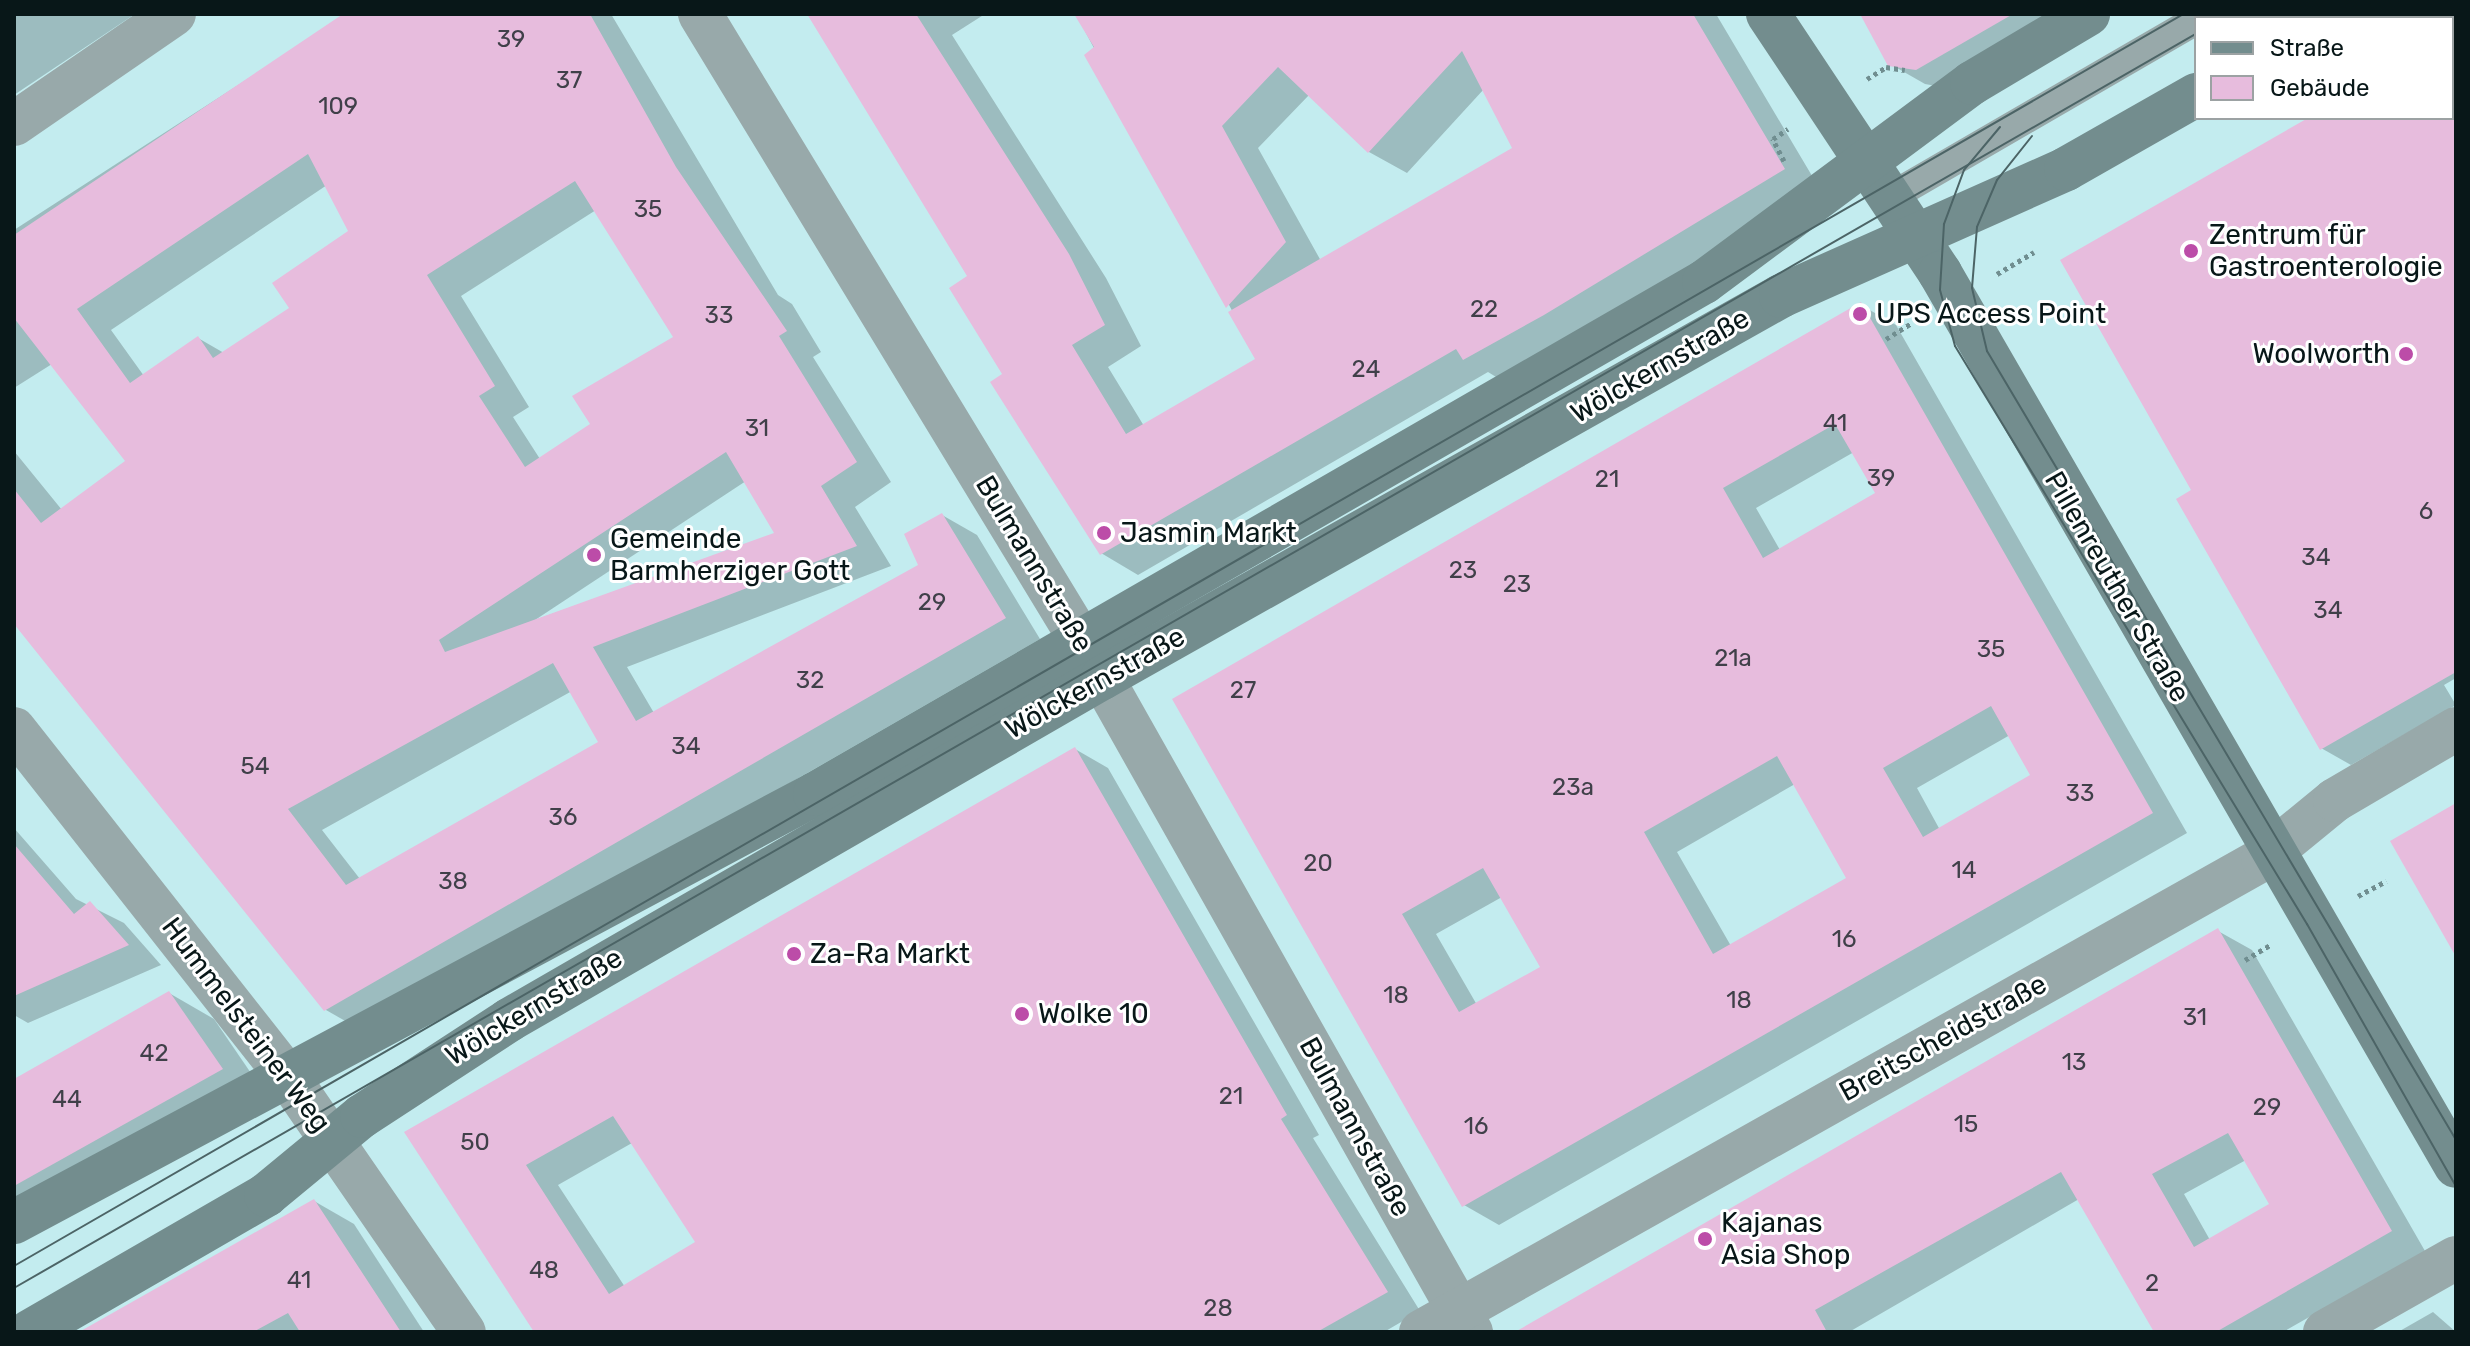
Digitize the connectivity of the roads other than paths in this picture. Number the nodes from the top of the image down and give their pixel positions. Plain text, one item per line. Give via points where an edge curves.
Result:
1 (174, 14) edge
2 (700, 14) edge
3 (1768, 14) edge
4 (2088, 14) edge
5 (2194, 21) edge
6 (2194, 96) edge
7 (14, 124) edge
8 (1862, 164) junction
9 (1889, 198) junction
10 (1916, 236) junction
11 (1080, 639) junction
12 (1102, 678) junction
13 (14, 729) edge
14 (2456, 729) edge
15 (2273, 853) junction
16 (290, 1080) junction
17 (333, 1140) junction
18 (2456, 1166) edge
19 (14, 1222) edge
20 (2456, 1258) edge
21 (1465, 1321) edge
22 (29, 1332) edge
23 (464, 1332) edge
24 (1421, 1332) edge
25 (2325, 1332) edge

1 - 7 street
2 - 11 street, Bulmannstraße
3 - 8 main road, Pillenreuther Straße
4 - 8 main road, Wölckernstraße via 1972,83
5 - 9 lane
6 - 10 main road, Wölckernstraße via 2066,169
8 - 9 main road, Pillenreuther Straße
8 - 11 main road, Wölckernstraße via 1704,282
9 - 10 main road, Pillenreuther Straße
10 - 12 main road, Wölckernstraße via 1781,296
10 - 15 main road, Pillenreuther Straße
11 - 12 street, Bulmannstraße
11 - 16 main road, Wölckernstraße via 815,794
12 - 17 main road, Wölckernstraße via 509,1020
12 - 21 street, Bulmannstraße
13 - 16 street, Hummelsteiner Weg
14 - 15 street, Breitscheidstraße via 2335,800
15 - 18 main road, Pillenreuther Straße
15 - 21 street, Breitscheidstraße
16 - 17 street, Hummelsteiner Weg
16 - 19 main road, Wölckernstraße via 177,1129
17 - 22 main road, Wölckernstraße via 248,1207
17 - 23 street, Hummelsteiner Weg
20 - 25 street
21 - 24 street, Breitscheidstraße

